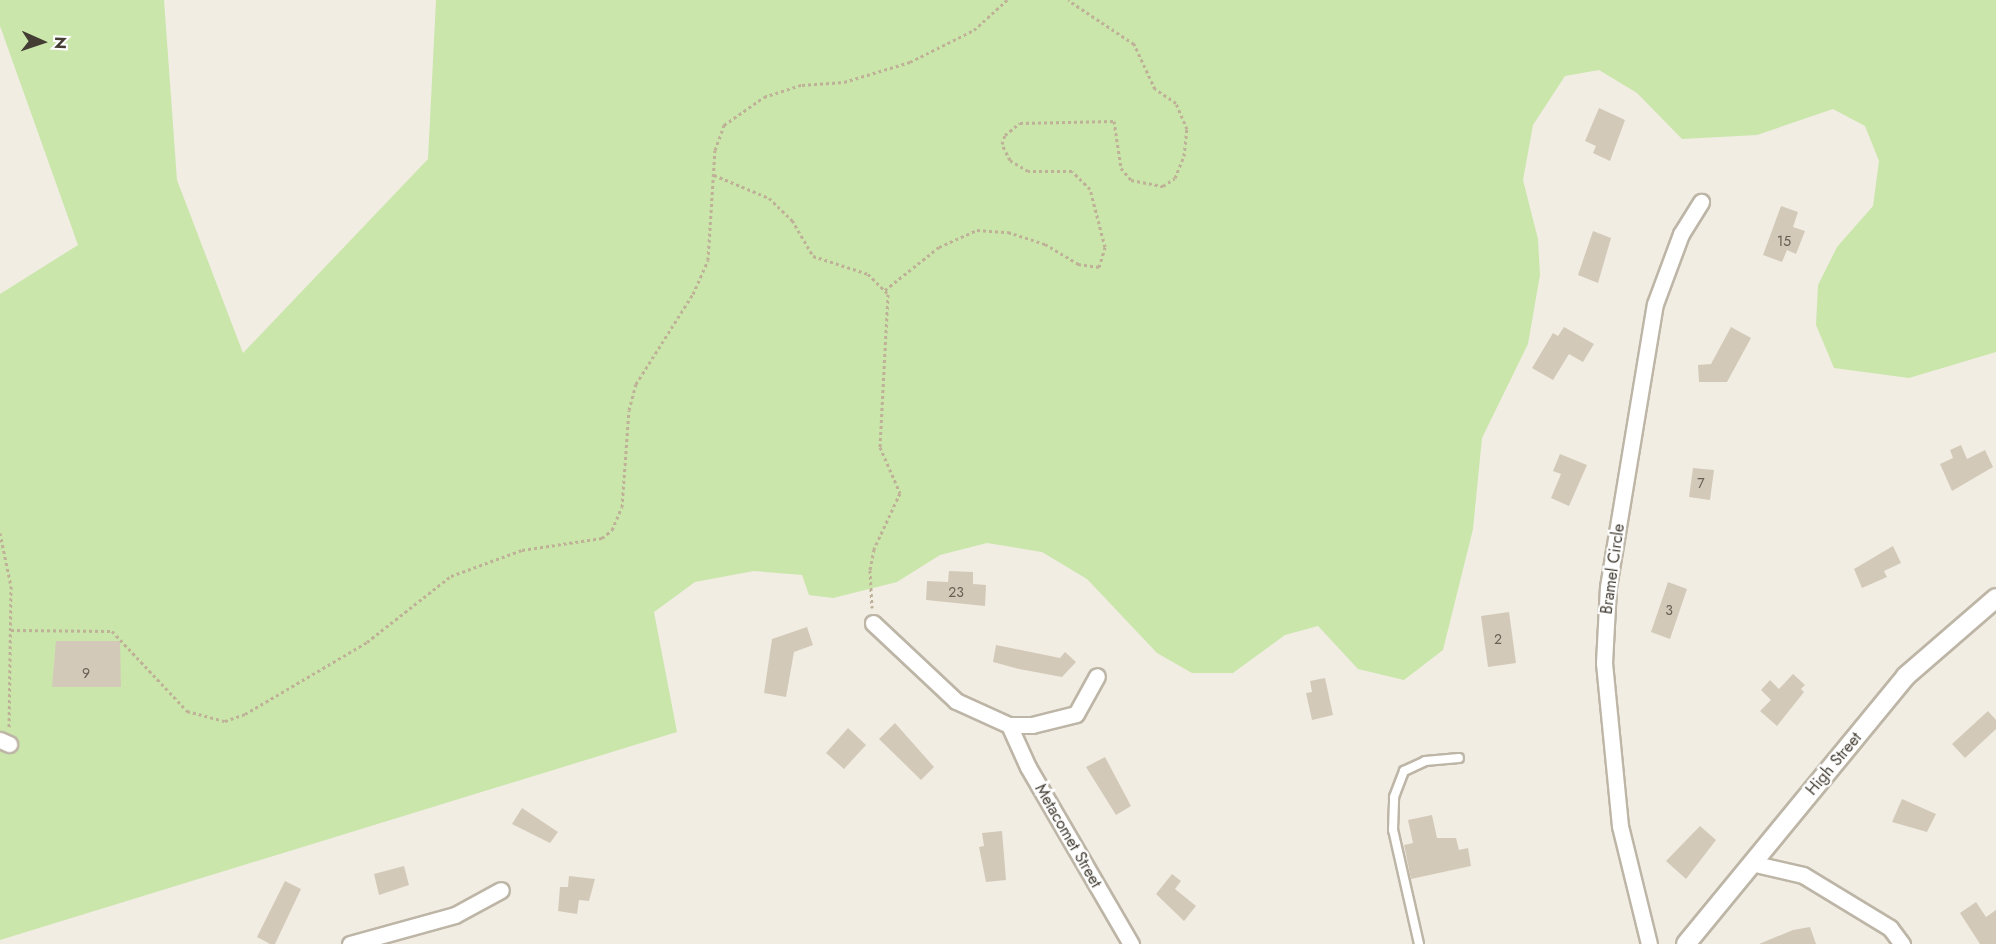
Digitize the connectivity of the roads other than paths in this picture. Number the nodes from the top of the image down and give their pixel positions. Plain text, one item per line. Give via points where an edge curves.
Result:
1 (1701, 202) dead end
2 (1996, 598) edge
3 (873, 623) road end
4 (1097, 676) dead end
5 (1009, 725) junction
6 (1459, 758) dead end
7 (1751, 863) junction
8 (501, 890) dead end
9 (350, 944) edge
10 (1131, 944) edge
11 (1419, 944) edge
12 (1649, 944) edge
13 (1686, 944) edge
14 (1902, 944) edge

1 - 12 street, Bramel Circle via 1681,234 1655,304 1608,587 1604,663 1614,774 1620,826
2 - 7 street, High Street via 1906,676
3 - 5 street via 956,701
4 - 5 street via 1076,714 1032,725
5 - 10 street, Metacomet Street via 1028,767
6 - 11 lane via 1425,761 1404,771 1394,797 1393,830
7 - 13 street, High Street
7 - 14 street via 1803,875 1890,928
8 - 9 street via 455,915

